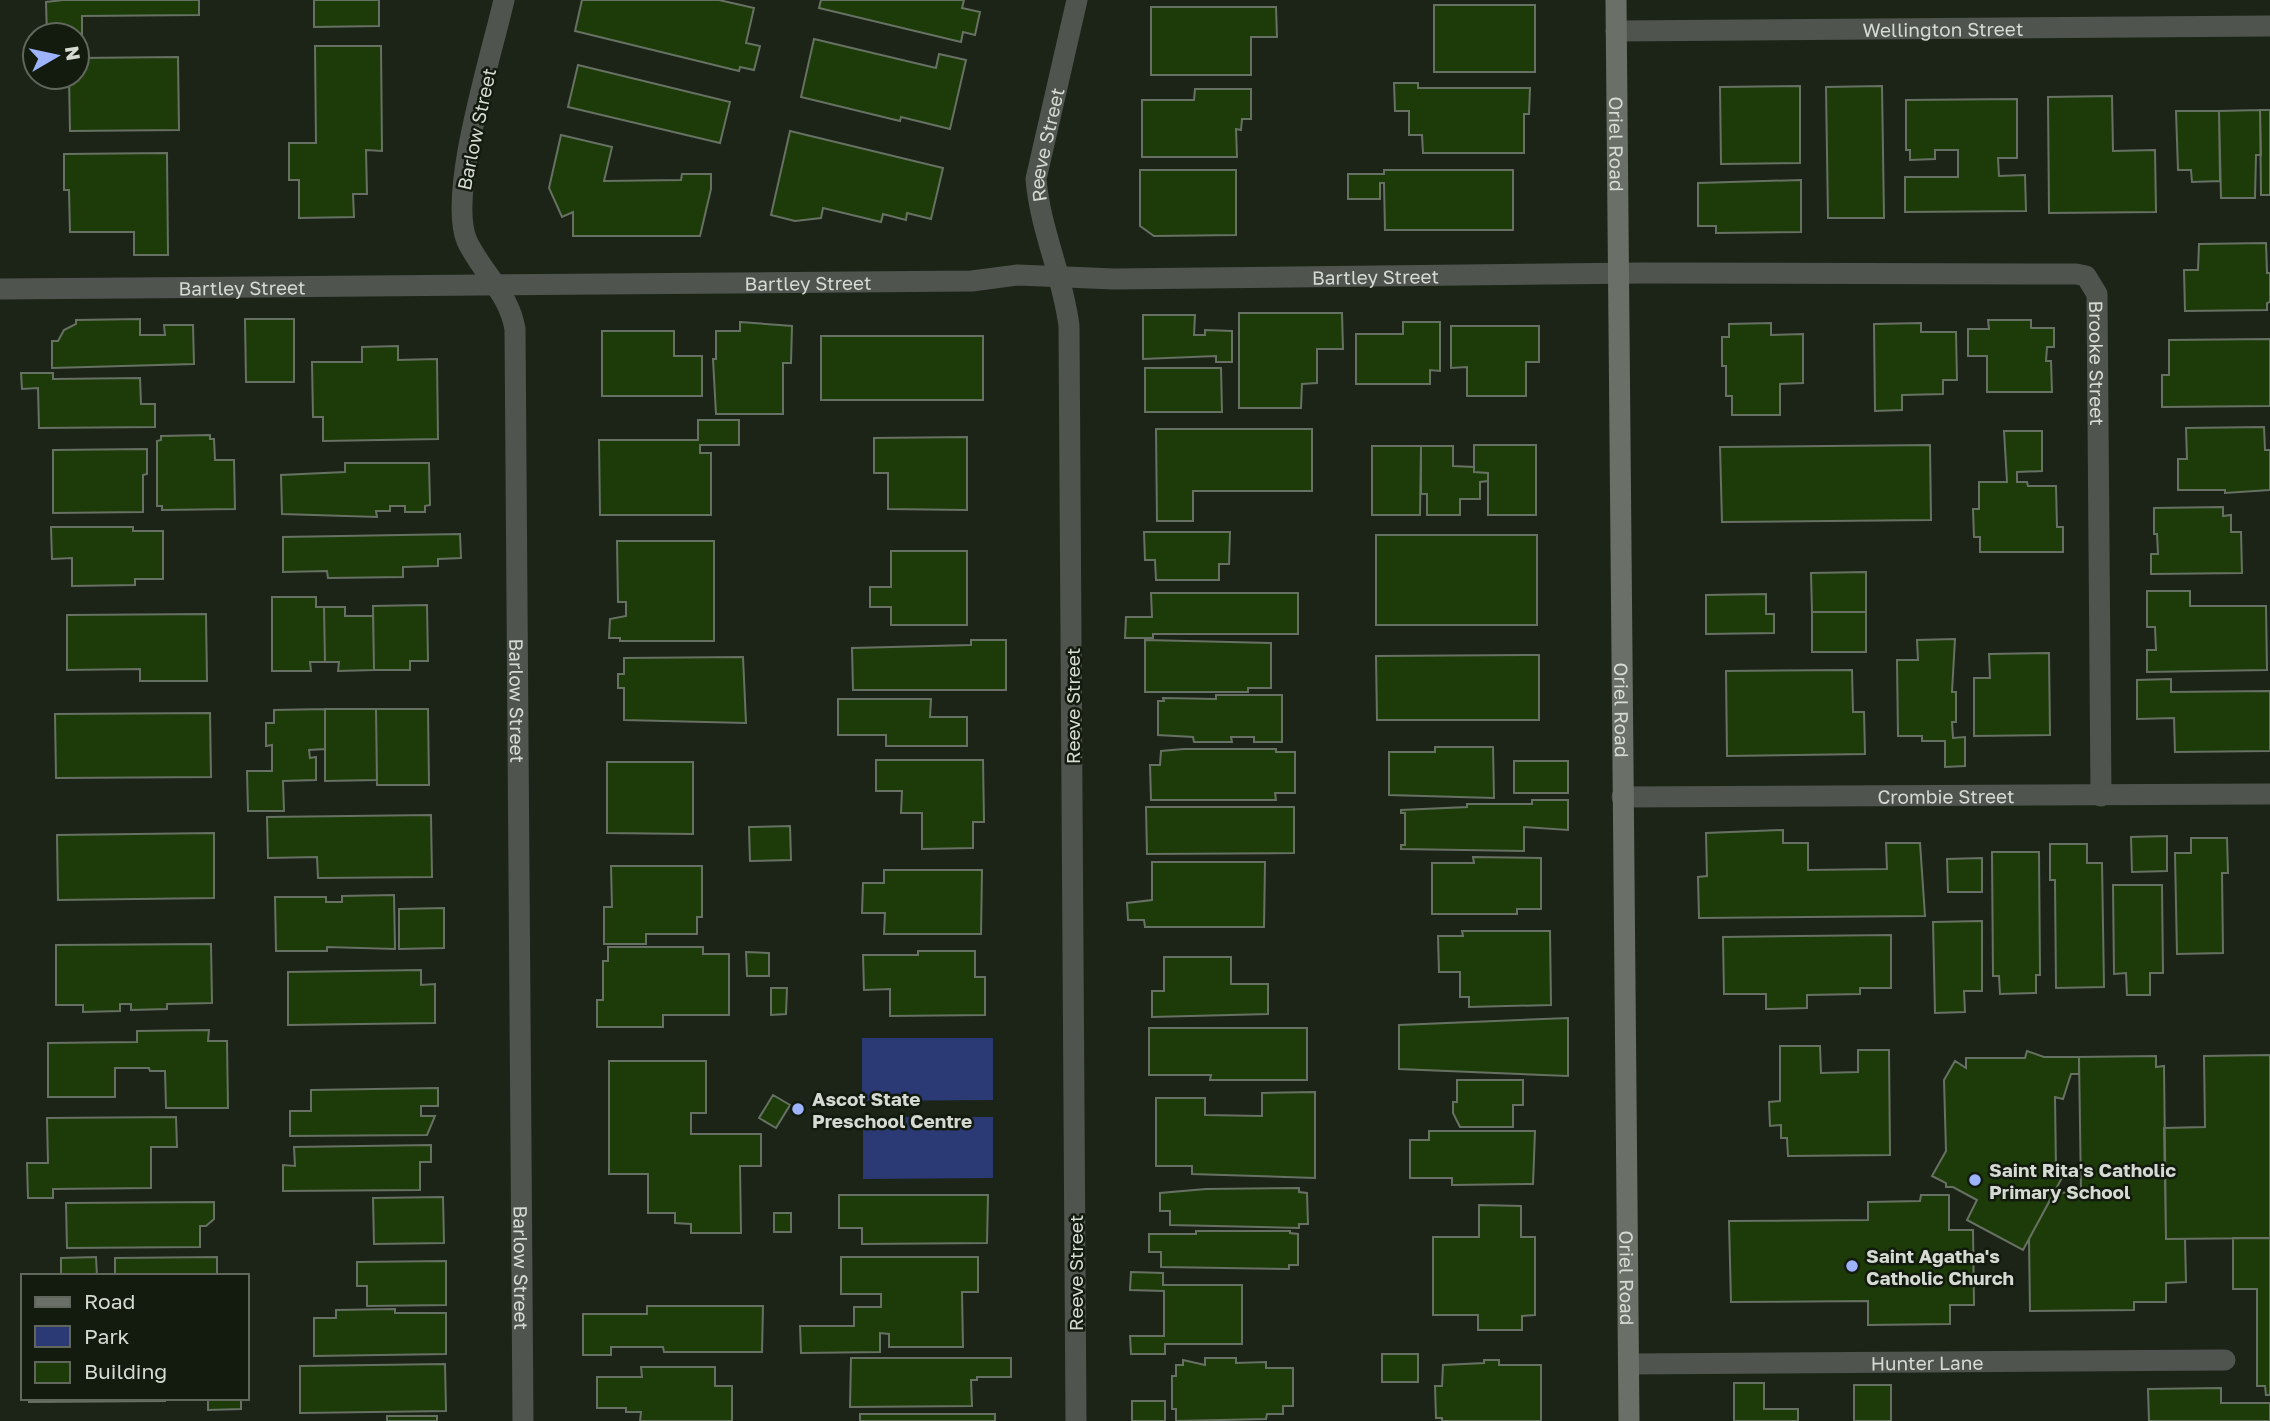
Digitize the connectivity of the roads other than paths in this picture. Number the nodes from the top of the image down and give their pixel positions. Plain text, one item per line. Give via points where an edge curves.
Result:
1 (504, 0) edge
2 (1077, 0) edge
3 (1616, 0) edge
4 (2270, 26) edge
5 (1616, 31) junction
6 (1616, 274) junction
7 (1061, 277) junction
8 (497, 285) junction
9 (0, 289) edge
10 (2270, 794) edge
11 (2101, 796) junction
12 (1622, 797) junction
13 (2225, 1360) dead end
14 (1629, 1364) junction
15 (523, 1421) edge
16 (1076, 1421) edge
17 (1629, 1421) edge

1 - 8 street, Barlow Street via 461,187 467,241
2 - 7 street, Reeve Street via 1036,179
3 - 5 street, Oriel Road
4 - 5 street, Wellington Street
5 - 6 street, Oriel Road
6 - 7 street, Bartley Street
6 - 11 street, Brooke Street via 2087,276 2097,294
6 - 12 street, Oriel Road
7 - 8 street, Bartley Street
7 - 16 street, Reeve Street via 1069,326
8 - 9 street, Bartley Street
8 - 15 street, Barlow Street via 508,301 515,329
10 - 11 street, Crombie Street
11 - 12 street, Crombie Street
12 - 14 street, Oriel Road
13 - 14 street, Hunter Lane
14 - 17 street, Oriel Road

